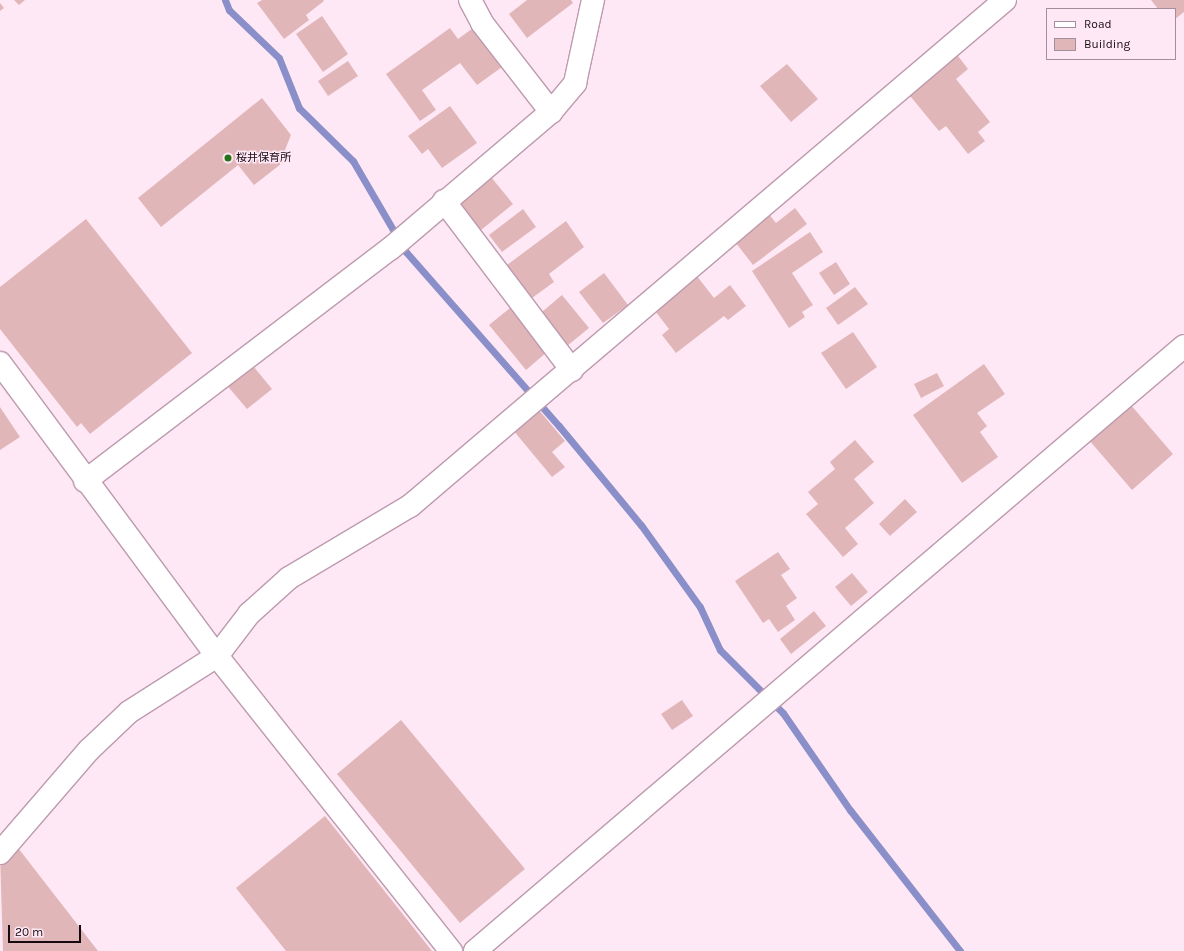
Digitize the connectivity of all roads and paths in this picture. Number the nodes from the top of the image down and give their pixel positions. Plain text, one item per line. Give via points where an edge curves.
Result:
1 (470, 0) edge
2 (593, 0) edge
3 (1005, 0) edge
4 (551, 112) junction
5 (444, 201) junction
6 (1184, 346) edge
7 (0, 363) edge
8 (572, 370) junction
9 (84, 480) junction
10 (217, 656) junction
11 (0, 853) edge
12 (451, 951) edge
13 (475, 951) edge

1 - 4 street via 482,23
2 - 4 street via 575,83
3 - 8 street
4 - 5 street
5 - 8 street
5 - 9 street via 390,249
6 - 13 street
7 - 9 street
8 - 10 street via 410,506 289,578 249,614
9 - 10 street
10 - 11 street via 129,712 89,750
10 - 12 street

